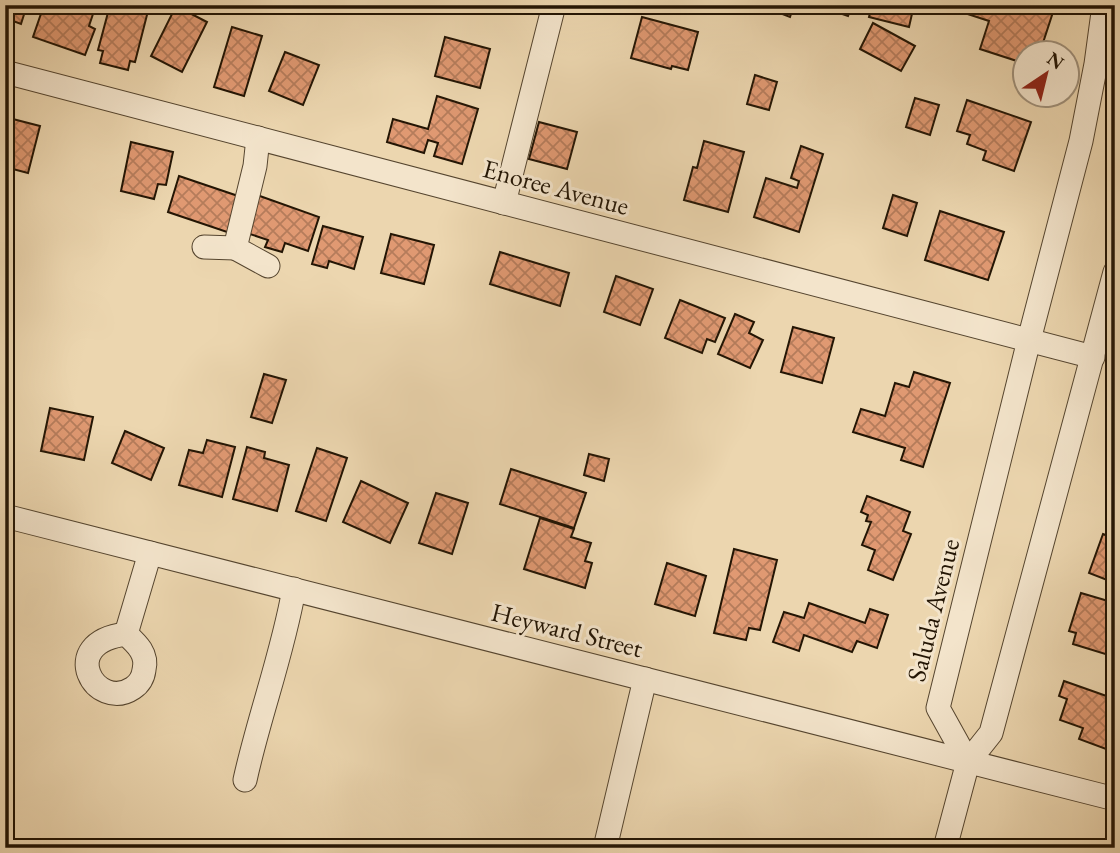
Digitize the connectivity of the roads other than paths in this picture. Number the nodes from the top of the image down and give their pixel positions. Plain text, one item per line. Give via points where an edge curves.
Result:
1 (554, 5) edge
2 (1104, 5) edge
3 (5, 72) edge
4 (258, 138) junction
5 (504, 203) junction
6 (204, 247) dead end
7 (235, 248) junction
8 (268, 265) dead end
9 (1115, 272) edge
10 (1029, 340) junction
11 (1093, 357) junction
12 (5, 516) edge
13 (150, 553) junction
14 (294, 589) junction
15 (126, 634) dead end
16 (645, 679) junction
17 (968, 762) junction
18 (245, 780) dead end
19 (1115, 799) edge
20 (606, 848) edge
21 (945, 848) edge

1 - 5 street
2 - 10 street, Saluda Avenue via 1082,141
3 - 4 street, Enoree Avenue
4 - 5 street, Enoree Avenue
4 - 7 street
5 - 10 street, Enoree Avenue
6 - 7 street
7 - 8 street
9 - 11 street
10 - 11 street, Enoree Avenue
10 - 17 street, Saluda Avenue via 938,708
11 - 17 street via 992,733
12 - 13 street, Heyward Street
13 - 14 street, Heyward Street
13 - 15 street
14 - 16 street, Heyward Street
14 - 18 street
16 - 17 street, Heyward Street
16 - 20 street
17 - 19 street, Heyward Street
17 - 21 street

